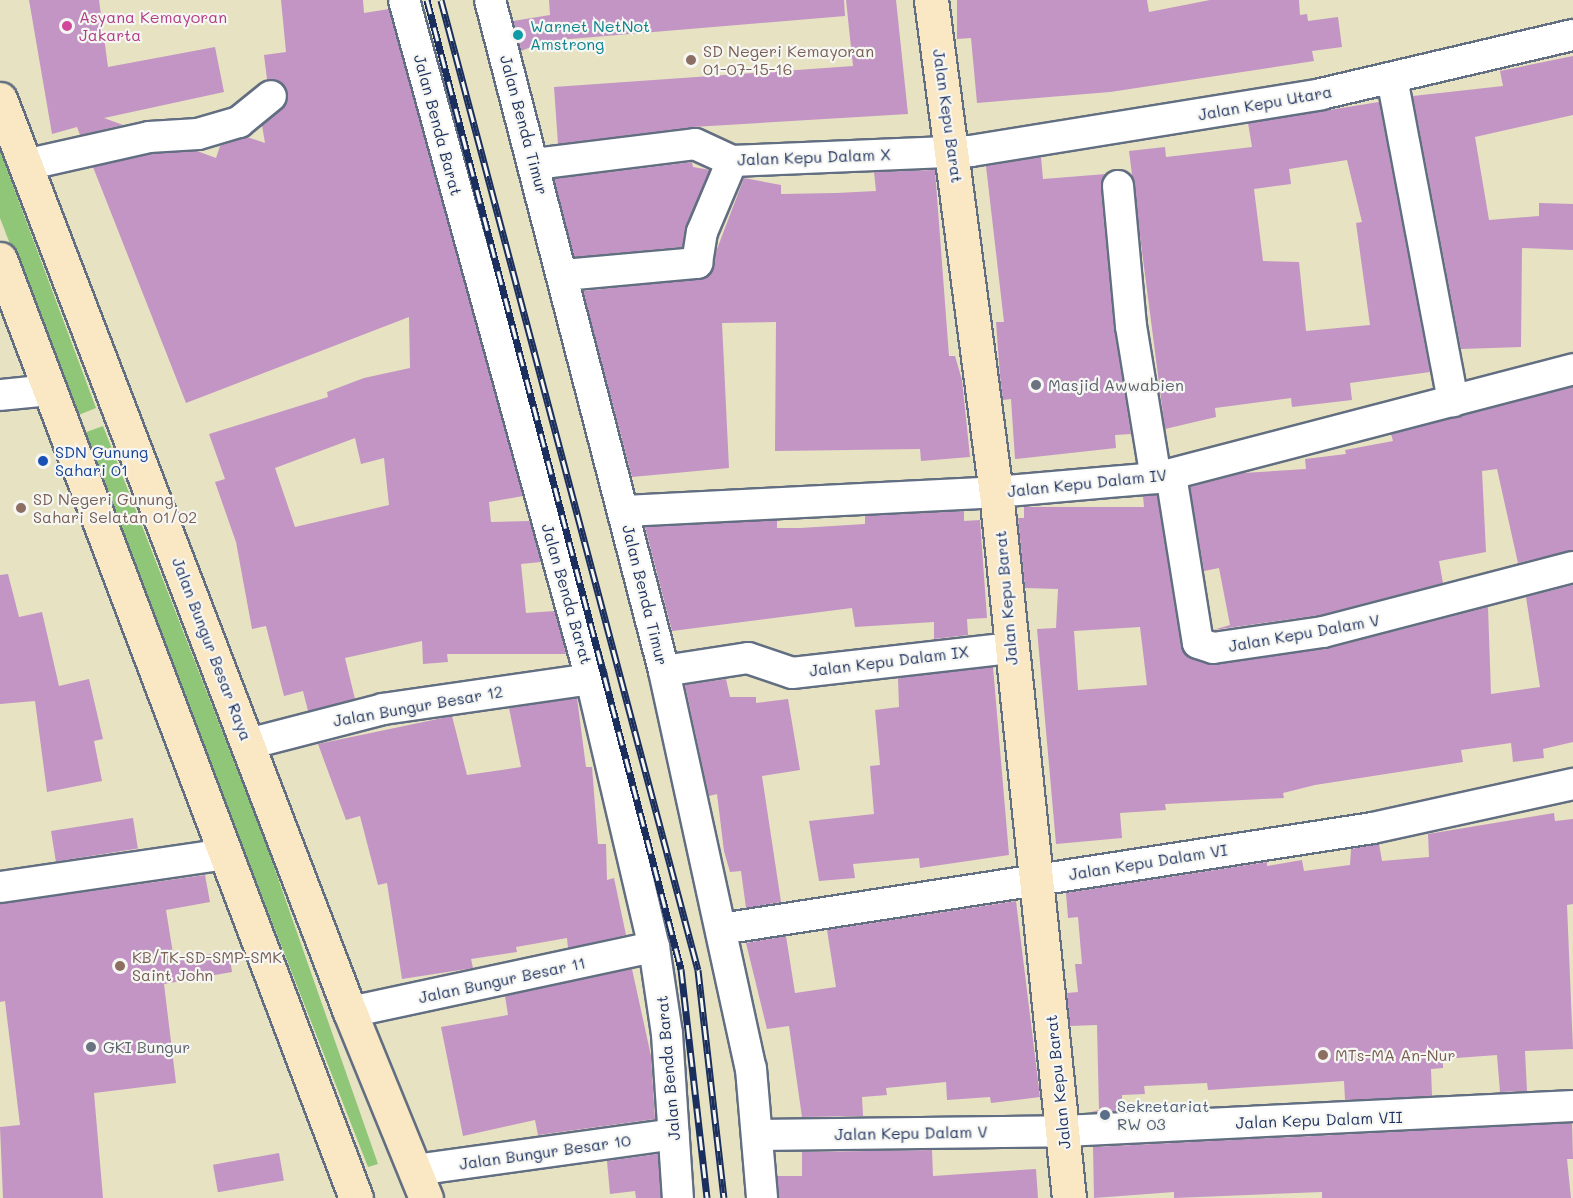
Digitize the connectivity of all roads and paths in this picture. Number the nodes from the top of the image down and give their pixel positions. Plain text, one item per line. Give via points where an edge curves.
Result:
1 (404, 0) edge
2 (490, 0) edge
3 (931, 0) edge
4 (1573, 35) edge
5 (1392, 78) junction
6 (271, 96) dead end
7 (0, 99) edge
8 (953, 152) junction
9 (732, 161) junction
10 (535, 164) junction
11 (25, 165) junction
12 (1118, 186) dead end
13 (0, 259) edge
14 (564, 275) junction
15 (1573, 369) edge
16 (50, 390) junction
17 (0, 395) edge
18 (1453, 401) junction
19 (1164, 477) junction
20 (996, 492) junction
21 (625, 511) junction
22 (1573, 567) edge
23 (1010, 648) junction
24 (664, 671) junction
25 (591, 680) junction
26 (248, 744) junction
27 (1573, 784) edge
28 (226, 854) junction
29 (1034, 881) junction
30 (0, 887) edge
31 (721, 929) junction
32 (654, 947) junction
33 (350, 1012) junction
34 (1573, 1106) edge
35 (1064, 1131) junction
36 (674, 1134) junction
37 (757, 1135) junction
38 (414, 1189) edge
39 (356, 1198) edge
40 (678, 1198) edge
41 (762, 1198) edge
42 (1069, 1198) edge

1 - 25 street, Jalan Benda Barat
2 - 10 street, Jalan Benda Timur
3 - 8 main road, Jalan Kepu Barat
4 - 5 street, Jalan Kepu Utara
5 - 8 street, Jalan Kepu Utara via 1221,112
5 - 18 street
6 - 11 street via 239,122 198,134 149,137
7 - 11 main road, Jalan Bungur Besar Raya
8 - 9 street, Jalan Kepu Dalam X
8 - 20 main road, Jalan Kepu Barat
9 - 10 street, Jalan Kepu Dalam X via 695,144
9 - 14 street via 702,232 697,263
10 - 14 street, Jalan Benda Timur
11 - 26 main road, Jalan Bungur Besar Raya
12 - 19 street via 1131,326
13 - 16 main road
14 - 21 street, Jalan Benda Timur
15 - 18 street, Jalan Kepu Dalam IV
16 - 17 street
16 - 28 main road
18 - 19 street, Jalan Kepu Dalam IV
19 - 20 street, Jalan Kepu Dalam IV
19 - 22 street, Jalan Kepu Dalam V via 1198,643 1214,648 1323,632
20 - 21 street, Jalan Kepu Dalam IV
20 - 23 main road, Jalan Kepu Barat
21 - 24 street, Jalan Benda Timur
23 - 24 street, Jalan Kepu Dalam IX via 792,673 748,658
23 - 29 main road, Jalan Kepu Barat
24 - 31 street, Jalan Benda Timur
25 - 26 street, Jalan Bungur Besar 12 via 383,709
25 - 32 street, Jalan Benda Barat
26 - 33 main road, Jalan Bungur Besar Raya
27 - 29 street, Jalan Kepu Dalam VI via 1373,828
28 - 30 street
28 - 39 main road
29 - 31 street, Jalan Kepu Dalam VI via 876,901
29 - 35 main road, Jalan Kepu Barat
31 - 37 street, Jalan Benda Timur via 751,1069
32 - 33 street, Jalan Bungur Besar 11
32 - 36 street, Jalan Benda Barat via 668,1034
33 - 38 main road, Jalan Bungur Besar Raya via 390,1109
34 - 35 street, Jalan Kepu Dalam VII
35 - 37 street, Jalan Kepu Dalam V
35 - 42 main road, Jalan Kepu Barat
36 - 38 street, Jalan Bungur Besar 10
36 - 40 street, Jalan Benda Barat
37 - 41 street, Jalan Benda Timur

